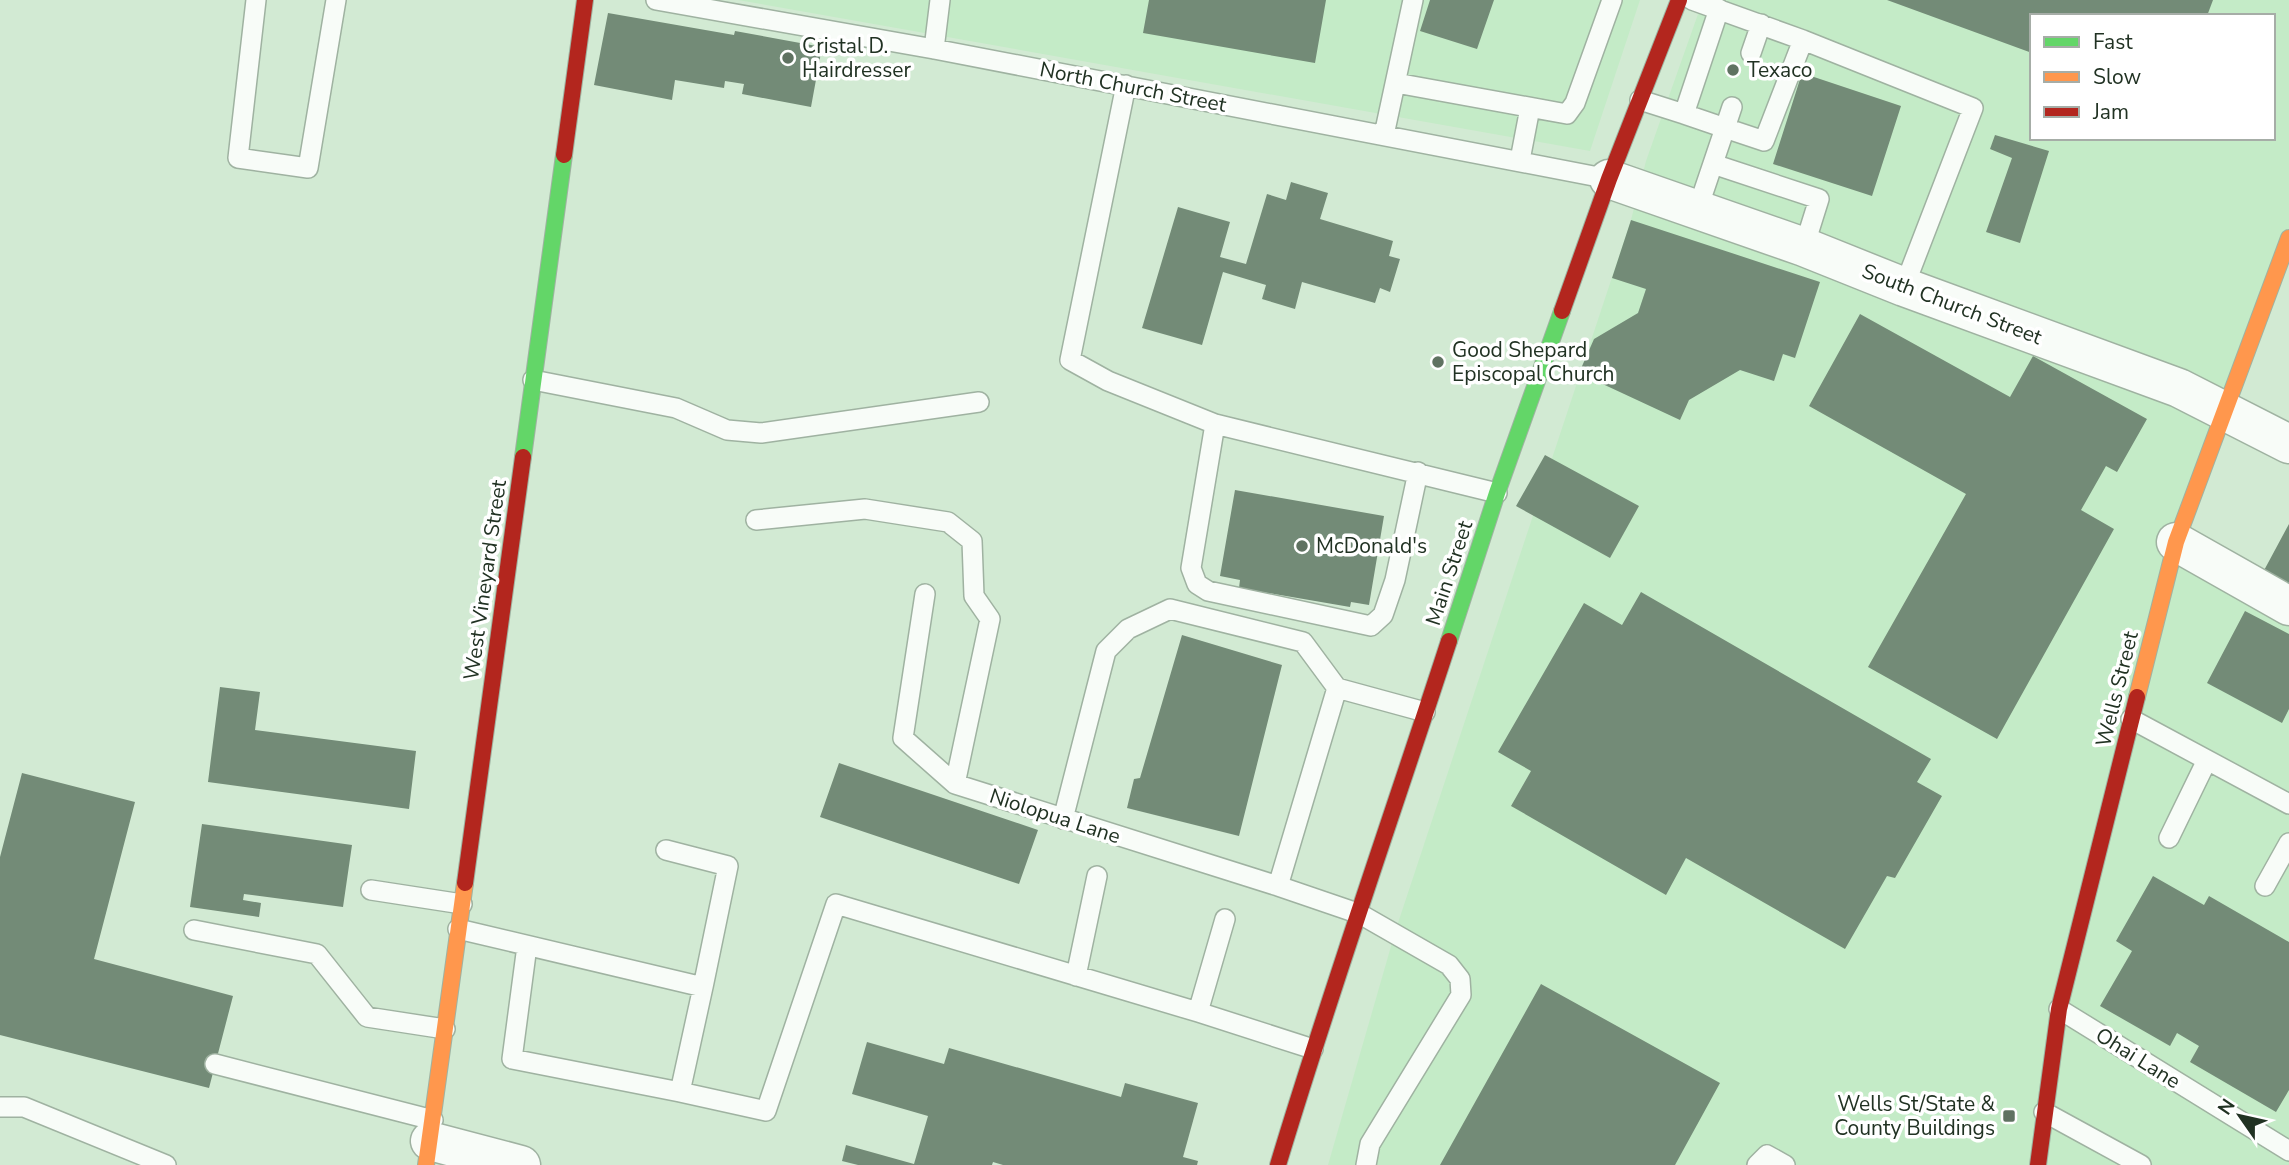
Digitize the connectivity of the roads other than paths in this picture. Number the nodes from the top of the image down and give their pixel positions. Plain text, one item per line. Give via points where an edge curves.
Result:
1 (256, 0) edge
2 (336, 0) edge
3 (585, 0) edge
4 (656, 0) edge
5 (940, 0) edge
6 (1413, 0) edge
7 (1612, 0) edge
8 (1679, 0) edge
9 (1692, 0) edge
10 (1719, 9) junction
11 (1761, 24) junction
12 (1803, 40) junction
13 (934, 49) junction
14 (1751, 52) dead end
15 (1396, 83) junction
16 (1126, 85) junction
17 (1640, 100) junction
18 (1732, 107) dead end
19 (1530, 108) junction
20 (1684, 114) junction
21 (1725, 128) junction
22 (1384, 135) junction
23 (1520, 160) junction
24 (1713, 164) junction
25 (1609, 178) junction
26 (1698, 208) junction
27 (2289, 238) edge
28 (1804, 247) junction
29 (1904, 286) junction
30 (533, 380) junction
31 (979, 401) dead end
32 (2225, 411) junction
33 (1215, 424) junction
34 (2289, 444) edge
35 (1418, 472) junction
36 (1497, 493) junction
37 (756, 520) dead end
38 (2176, 542) junction
39 (925, 594) dead end
40 (2289, 606) edge
41 (1337, 688) junction
42 (1425, 712) junction
43 (2131, 719) junction
44 (2207, 760) junction
45 (955, 784) junction
46 (2289, 804) edge
47 (1063, 819) junction
48 (2169, 838) dead end
49 (2289, 843) edge
50 (666, 850) dead end
51 (1097, 876) dead end
52 (1278, 886) junction
53 (2265, 886) dead end
54 (371, 890) dead end
55 (462, 904) junction
56 (1360, 914) junction
57 (1225, 919) dead end
58 (458, 929) junction
59 (194, 930) dead end
60 (527, 946) junction
61 (1076, 976) junction
62 (703, 987) junction
63 (2059, 1009) junction
64 (1198, 1012) junction
65 (445, 1029) junction
66 (1313, 1049) junction
67 (215, 1064) dead end
68 (680, 1092) junction
69 (0, 1107) edge
70 (2043, 1112) junction
71 (430, 1142) edge
72 (2289, 1151) edge
73 (166, 1165) edge
74 (521, 1165) edge
75 (1278, 1165) edge
76 (1366, 1165) edge
77 (1757, 1165) edge
78 (1785, 1165) edge
79 (2038, 1165) edge
80 (2141, 1165) edge

1 - 2 lane via 238,158 308,168
3 - 30 street, West Vineyard Street
4 - 13 lane, North Church Street
5 - 13 lane
6 - 15 lane
7 - 19 lane via 1567,114
8 - 17 street, Main Street
9 - 10 lane
10 - 11 lane
10 - 20 lane
11 - 12 lane
11 - 14 lane
12 - 21 lane via 1764,141
12 - 29 lane via 1973,108
13 - 16 lane, North Church Street
15 - 19 lane
15 - 22 lane
16 - 22 lane, North Church Street
16 - 33 lane via 1070,360 1108,381
17 - 20 lane
17 - 25 street, Main Street
18 - 21 lane
19 - 23 lane
20 - 21 lane
21 - 24 lane
22 - 23 lane, North Church Street
23 - 25 lane, North Church Street
24 - 26 lane
24 - 28 lane via 1819,199
25 - 26 street, South Church Street
25 - 36 street, Main Street
26 - 28 street, South Church Street
27 - 32 street, Wells Street
28 - 29 street, South Church Street
29 - 32 street, South Church Street via 2179,388
30 - 31 lane via 676,408 727,430 761,433
30 - 55 street, West Vineyard Street
32 - 34 street, South Church Street
32 - 38 street, Wells Street
33 - 35 lane
33 - 35 lane via 1191,568 1197,584 1208,591 1371,626 1383,615 1395,580
35 - 36 lane
36 - 42 street, Main Street
37 - 45 lane via 866,509 948,522 972,541 974,596 990,619
38 - 40 street
38 - 43 street, Wells Street
39 - 45 lane, Niolopua Lane via 903,738
41 - 42 lane
41 - 47 lane via 1303,642 1170,609 1128,629 1106,651
41 - 52 lane
42 - 56 street, Main Street
43 - 44 lane
43 - 63 street, Wells Street
44 - 46 lane
44 - 48 lane
45 - 47 lane, Niolopua Lane
47 - 52 lane, Niolopua Lane
49 - 53 lane
50 - 62 lane via 728,866
51 - 61 lane
52 - 56 lane, Niolopua Lane
54 - 55 lane
55 - 58 street, West Vineyard Street
56 - 66 street, Main Street
56 - 76 lane, Niolopua Lane via 1449,965 1460,979 1461,995 1370,1144
57 - 64 lane
58 - 60 lane
58 - 65 street, West Vineyard Street
59 - 65 lane via 317,954 368,1017
60 - 62 lane
60 - 68 lane via 512,1059
61 - 64 lane
61 - 68 lane via 836,904 766,1111
62 - 68 lane
63 - 70 street, Wells Street
63 - 72 lane, Ohai Lane
64 - 66 lane
65 - 71 street, West Vineyard Street
66 - 75 street, Main Street
67 - 71 lane
69 - 73 lane via 24,1107
70 - 79 street, Wells Street
70 - 80 lane
71 - 74 street
77 - 78 lane via 1767,1155

